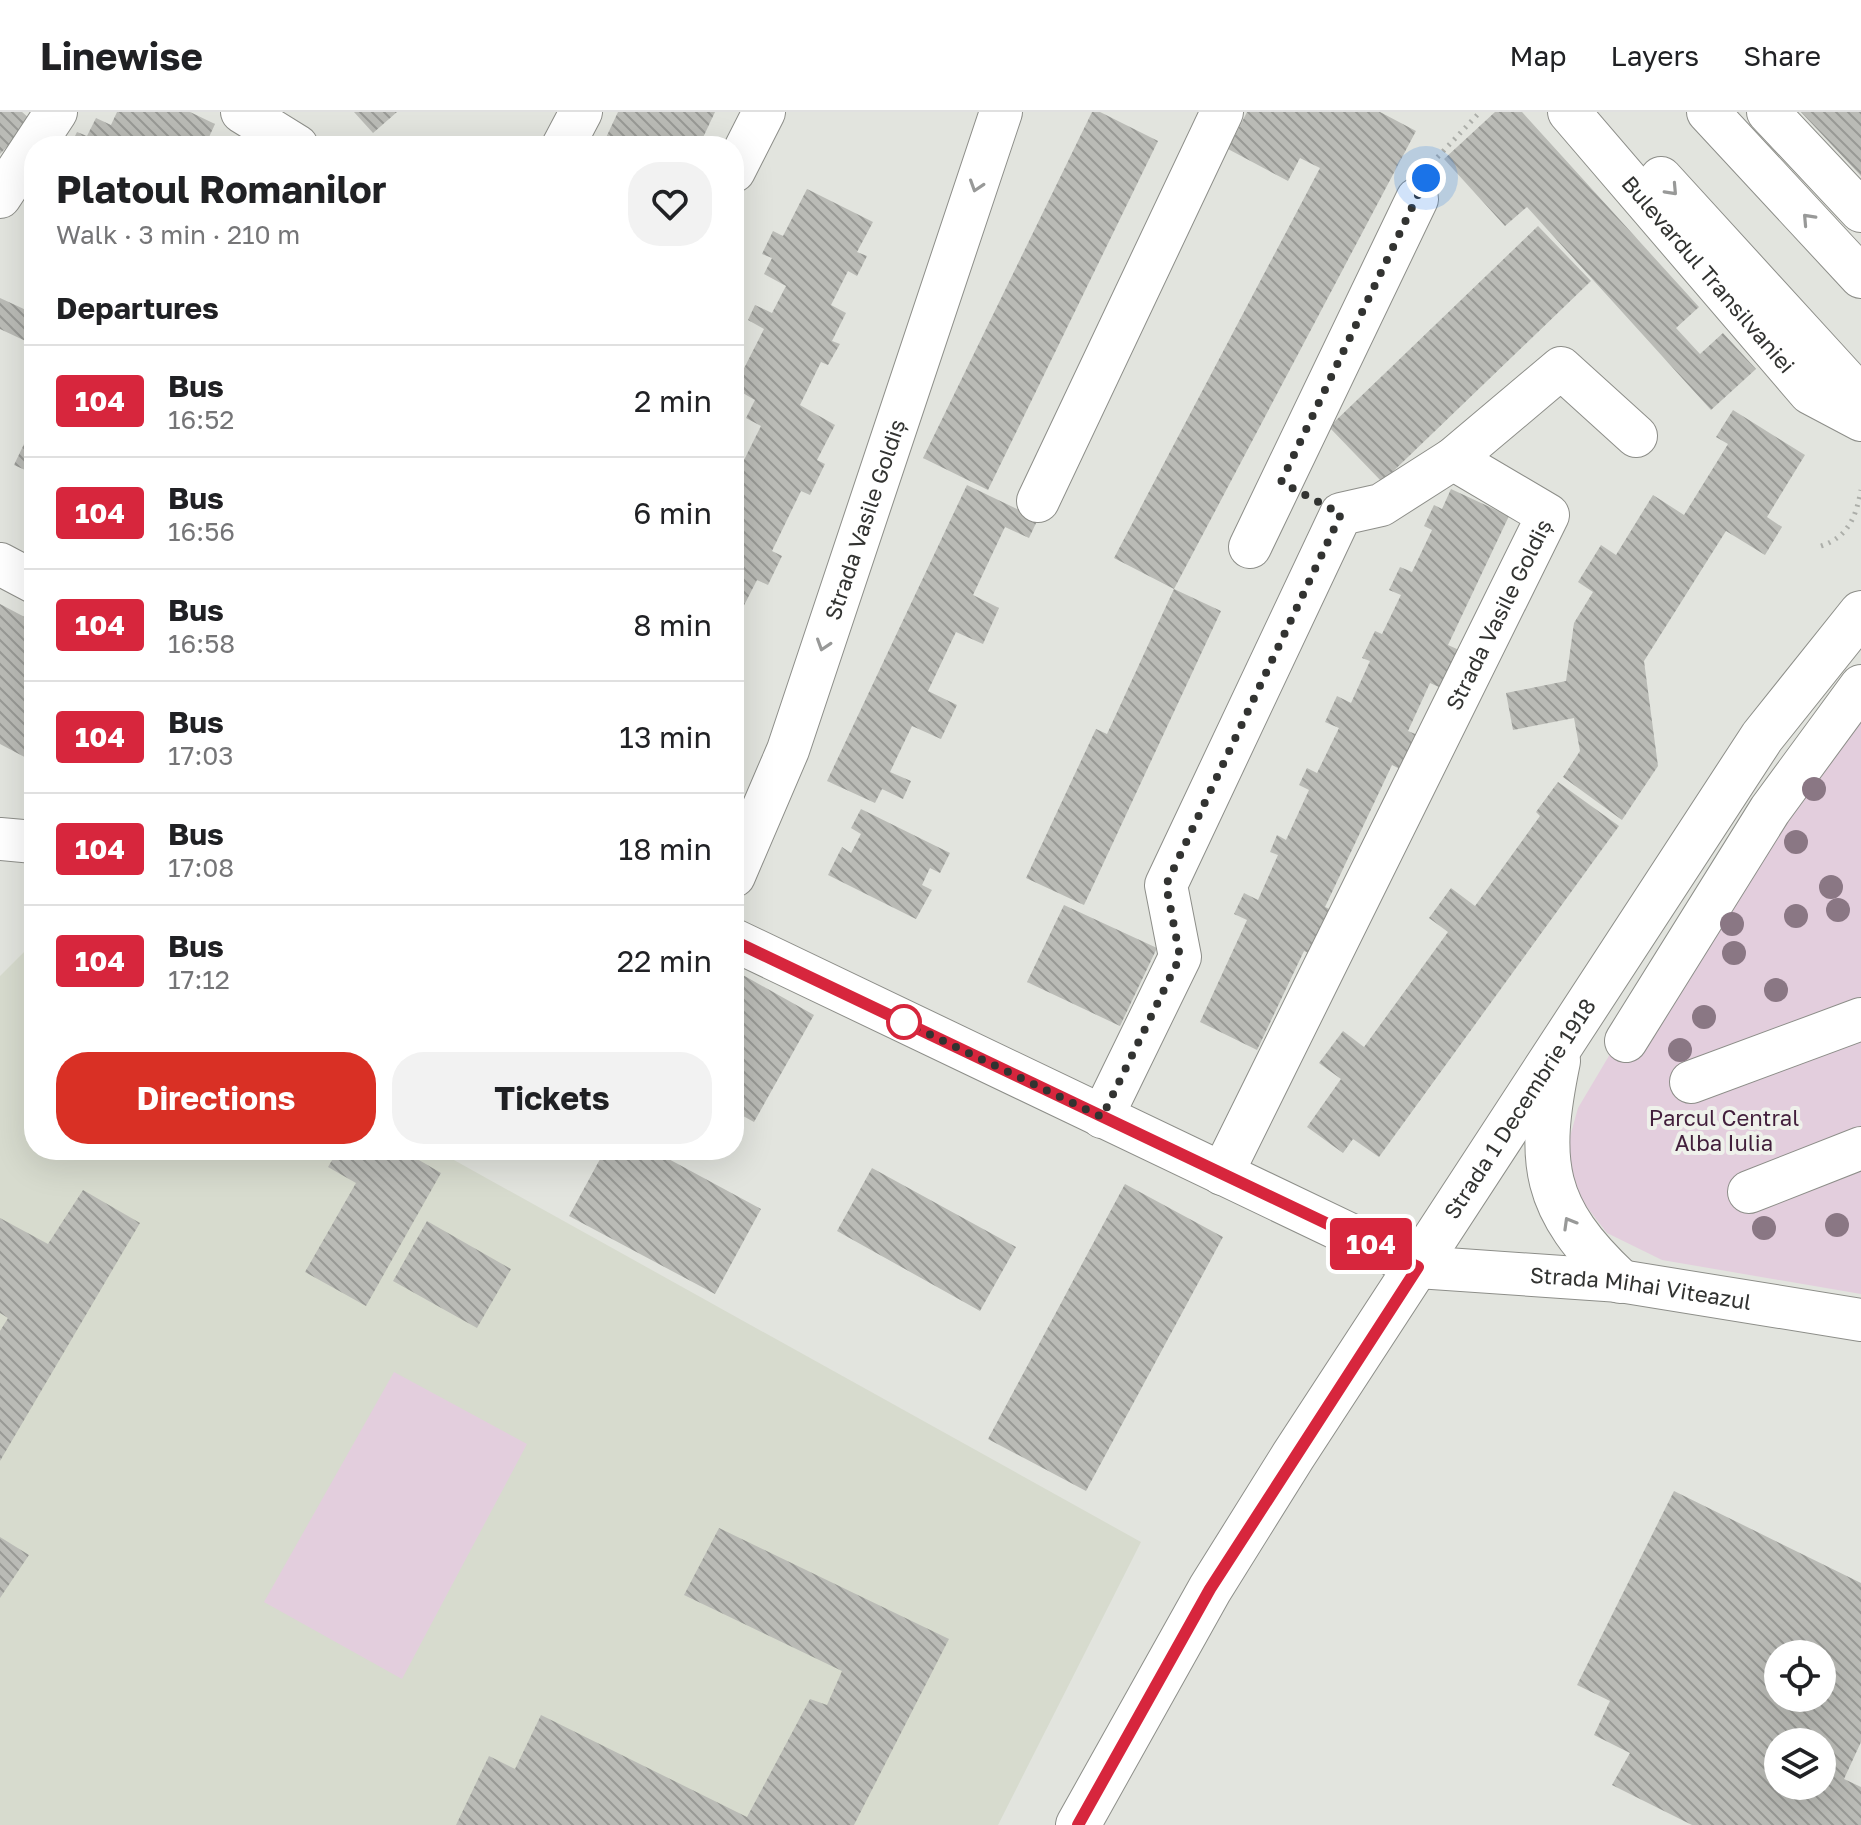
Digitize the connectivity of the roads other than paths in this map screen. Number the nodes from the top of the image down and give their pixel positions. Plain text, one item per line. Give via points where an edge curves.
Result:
1 (56, 112) edge
2 (242, 112) edge
3 (581, 112) edge
4 (764, 112) edge
5 (1001, 112) edge
6 (1222, 112) edge
7 (1569, 112) edge
8 (1601, 112) edge
9 (1708, 112) edge
10 (1768, 112) edge
11 (40, 136) edge
12 (281, 136) edge
13 (568, 136) edge
14 (744, 151) edge
15 (24, 161) edge
16 (0, 197) edge
17 (1417, 199) road end
18 (1861, 211) edge
19 (1861, 277) edge
20 (1860, 399) edge
21 (1636, 436) dead end
22 (1453, 459) junction
23 (1281, 482) junction
24 (1038, 501) dead end
25 (1341, 514) junction
26 (1250, 547) dead end
27 (0, 564) edge
28 (24, 577) edge
29 (1861, 613) edge
30 (1861, 686) edge
31 (0, 839) edge
32 (24, 841) edge
33 (744, 853) edge
34 (744, 945) edge
35 (1861, 1019) edge
36 (1562, 1041) junction
37 (1626, 1041) dead end
38 (1691, 1082) dead end
39 (1102, 1117) junction
40 (1861, 1148) edge
41 (1222, 1174) junction
42 (1749, 1192) dead end
43 (1418, 1267) junction
44 (1620, 1281) junction
45 (1861, 1320) edge
46 (1078, 1825) edge

1 - 11 street
2 - 12 street
3 - 13 street
4 - 14 street
5 -> 33 street, Strada Vasile Goldiș via 788,750
6 - 24 street
7 - 20 street, Bulevardul Transilvaniei via 1810,393
8 -> 20 street, Bulevardul Transilvaniei
19 -> 9 street
10 - 18 street
15 - 16 street
17 - 23 street
21 - 22 street via 1561,368
22 - 25 street via 1381,505
22 - 41 street, Strada Vasile Goldiș via 1548,515
23 - 25 street
23 - 26 street
25 - 39 street via 1166,885 1180,957
27 - 28 street
29 - 36 main road, Strada 1 Decembrie 1918 via 1762,737
30 - 37 street via 1770,810
31 - 32 street
34 - 39 street
35 - 38 street
36 - 43 main road, Strada 1 Decembrie 1918
44 -> 36 main road via 1572,1231 1549,1178 1550,1099
39 - 41 street
40 - 42 street
41 - 43 street
43 - 44 street, Strada Mihai Viteazul
43 - 46 main road, Strada 1 Decembrie 1918 via 1210,1589
44 - 45 street, Strada Mihai Viteazul

